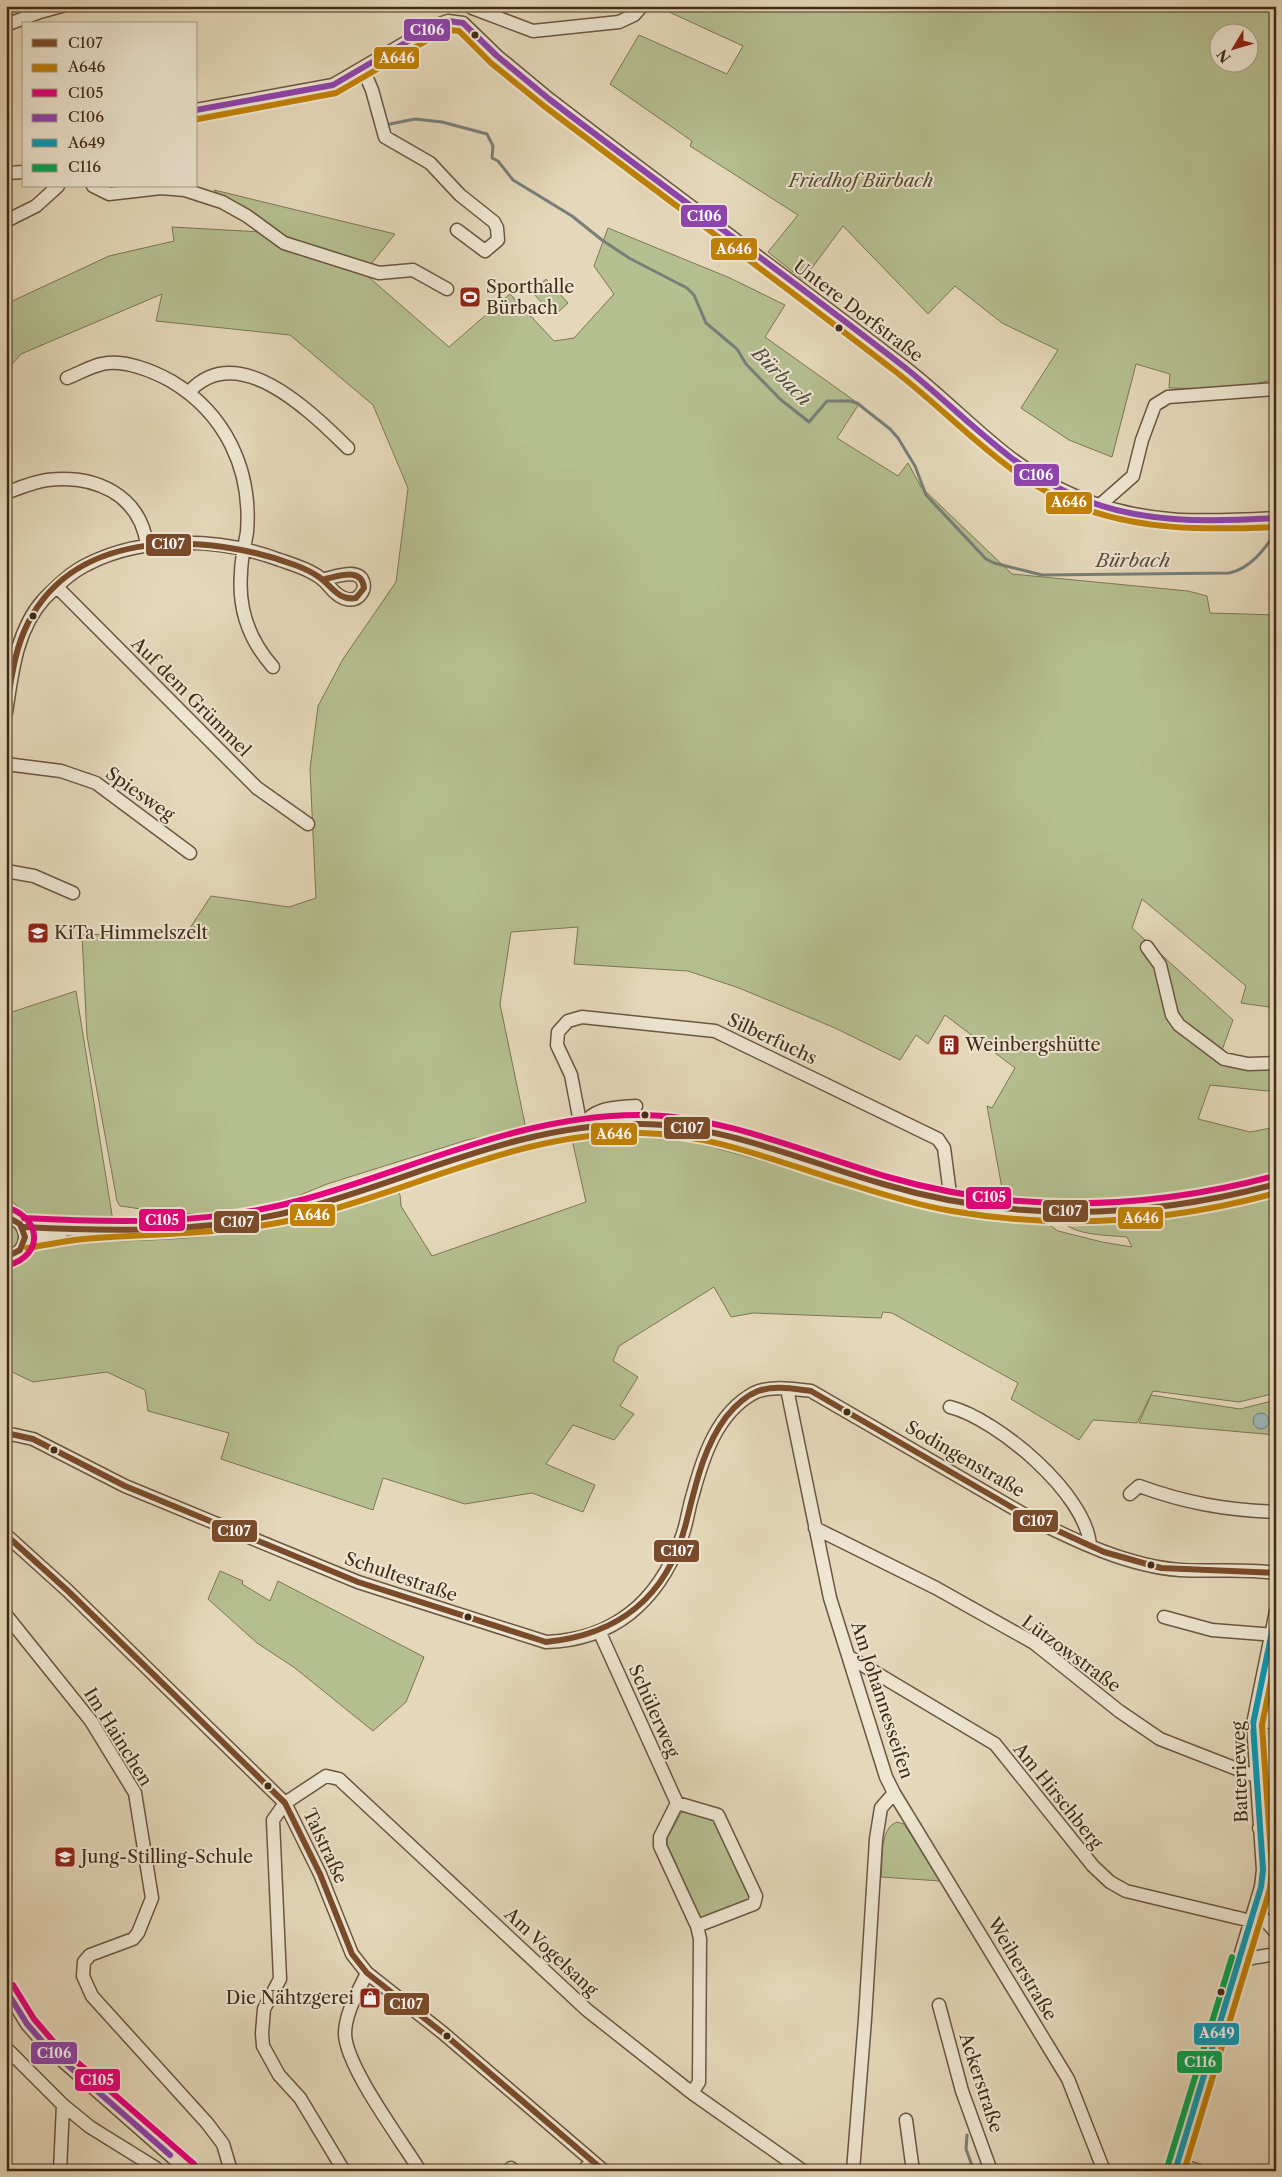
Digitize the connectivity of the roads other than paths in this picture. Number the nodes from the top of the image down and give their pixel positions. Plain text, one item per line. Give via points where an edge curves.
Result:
1 (62, 6) edge
2 (642, 6) edge
3 (473, 7) edge
4 (463, 23) junction
5 (6, 26) edge
6 (363, 69) junction
7 (198, 110) edge
8 (22, 168) edge
9 (22, 172) edge
10 (8, 173) edge
11 (56, 188) edge
12 (98, 188) edge
13 (161, 188) edge
14 (161, 188) edge
15 (6, 221) edge
16 (456, 230) dead end
17 (447, 289) dead end
18 (67, 378) dead end
19 (1276, 389) edge
20 (189, 392) junction
21 (348, 448) dead end
22 (6, 493) edge
23 (1100, 505) junction
24 (1276, 518) edge
25 (147, 545) junction
26 (244, 548) junction
27 (325, 579) dead end
28 (57, 587) junction
29 (273, 667) dead end
30 (6, 713) edge
31 (6, 764) edge
32 (308, 824) dead end
33 (190, 852) dead end
34 (6, 871) edge
35 (73, 893) dead end
36 (1147, 947) dead end
37 (1276, 1063) edge
38 (636, 1106) dead end
39 (581, 1127) junction
40 (1276, 1184) edge
41 (950, 1201) junction
42 (7, 1215) edge
43 (25, 1233) junction
44 (6, 1257) edge
45 (787, 1389) junction
46 (950, 1407) dead end
47 (6, 1433) edge
48 (1130, 1494) dead end
49 (1276, 1512) edge
50 (815, 1528) junction
51 (6, 1536) edge
52 (1090, 1546) junction
53 (1276, 1572) edge
54 (1276, 1611) edge
55 (6, 1615) edge
56 (1164, 1617) dead end
57 (600, 1633) junction
58 (1273, 1635) edge
59 (851, 1658) junction
60 (1255, 1776) junction
61 (894, 1793) junction
62 (285, 1803) junction
63 (677, 1803) junction
64 (1276, 1810) edge
65 (1259, 1828) junction
66 (1253, 1915) junction
67 (698, 1926) junction
68 (1276, 1933) edge
69 (1276, 1954) edge
70 (1240, 1960) junction
71 (367, 1973) junction
72 (6, 1990) edge
73 (940, 2006) dead end
74 (6, 2048) edge
75 (692, 2093) junction
76 (63, 2104) junction
77 (906, 2120) dead end
78 (170, 2155) junction
79 (592, 2161) junction
80 (1176, 2167) edge
81 (155, 2170) edge
82 (60, 2171) edge
83 (188, 2171) edge
84 (231, 2171) edge
85 (344, 2171) edge
86 (420, 2171) edge
87 (583, 2171) edge
88 (604, 2171) edge
89 (803, 2171) edge
90 (853, 2171) edge
91 (913, 2171) edge
92 (991, 2171) edge
93 (1104, 2171) edge
94 (1199, 2171) edge

1 - 5 street
2 - 3 street via 634,15 619,22 533,31
3 - 4 street
4 - 6 street via 448,21 434,26
4 - 23 street, Untere Dorfstraße via 549,99 905,368 987,441 1024,469 1056,487
6 - 7 street via 332,85
6 - 16 street via 385,137 430,163 460,195 494,222 498,228 498,240 485,251
8 - 10 street
9 - 10 street
11 - 15 street via 36,206
12 - 13 street via 109,194
14 - 17 street via 185,190 222,202 284,243 379,273 413,270
18 - 20 street via 113,363 160,375
19 - 23 street via 1168,397 1155,404 1133,476
20 - 21 street via 199,380 221,373 263,381 286,393
20 - 26 street via 226,432 244,474 247,505
22 - 25 street via 46,480 96,484 130,504 145,531
23 - 24 street, Untere Dorfstraße via 1154,518
25 - 26 street via 206,544
25 - 28 street via 117,552 88,564
26 - 27 street
26 - 29 street via 242,606 258,649
28 - 30 street via 43,601 17,649
28 - 32 street, Auf dem Grümmel via 257,788
31 - 33 street, Spiesweg via 61,771 96,783
34 - 35 street via 34,876
36 - 37 street via 1160,965 1172,1015 1179,1025 1224,1059 1248,1064
38 - 39 street via 597,1112 588,1116
39 - 41 street via 640,1124 683,1128
39 - 41 street, Silberfuchs via 571,1075 558,1045 558,1032 568,1021 582,1017 715,1031 938,1139 944,1148
39 - 43 street via 495,1144 346,1196 258,1219 185,1227
40 - 41 street via 1196,1203 1124,1212 1055,1213
42 - 43 street via 20,1222
43 - 44 street via 20,1251
45 - 50 street, Am Johannesseifen
45 - 52 street, Sodingenstraße via 811,1391 1032,1519
45 - 57 street, Schultestraße via 755,1392 724,1421 706,1452 682,1538 671,1562 646,1599 634,1611
46 - 52 street via 991,1428 1051,1474 1083,1521 1090,1536
47 - 57 street, Schultestraße via 32,1439 125,1486 358,1582 546,1642 569,1642
48 - 49 street via 1139,1486 1200,1505
50 - 59 street, Am Johannesseifen via 830,1598
50 - 60 street, Lützowstraße via 936,1588 1034,1643 1119,1712 1160,1739
51 - 62 street, Talstraße via 68,1591
52 - 53 street, Sodingenstraße via 1120,1557 1179,1570
54 - 58 street, Batterieweg
55 - 84 street, Im Hainchen via 91,1721 135,1793 152,1898 133,1939 90,1955 84,1962 83,1976 92,1996 212,2130 222,2144
56 - 58 street via 1212,1630
57 - 63 street, Schülerweg
58 - 60 street, Batterieweg via 1253,1724
59 - 61 street, Am Johannesseifen via 886,1777
59 - 66 street, Am Hirschberg via 995,1744 1093,1866 1110,1882 1126,1891
60 - 65 street, Batterieweg
61 - 90 street, Am Johannesseifen via 881,1808 876,1840
61 - 93 street, Weiherstraße via 1068,2079
62 - 71 street, Talstraße via 320,1874 352,1954
62 - 75 street, Am Vogelsang via 326,1776 339,1779 588,2010
62 - 85 street via 273,1820 280,1979 264,2009 263,2046 279,2075 300,2098
63 - 67 street via 660,1837 660,1846
63 - 67 street via 718,1815 756,1896 754,1904
64 - 65 street
65 - 66 street, Batterieweg via 1263,1870
66 - 68 street
66 - 70 street, Batterieweg
67 - 75 street via 699,2082
69 - 70 street
70 - 80 street, Batterieweg
71 - 79 street, Talstraße via 443,2033
71 - 86 street via 348,2017 346,2047 354,2066
72 - 78 street via 27,2024 47,2047
73 - 92 street, Ackerstraße via 962,2091
74 - 76 street
75 - 89 street, Am Vogelsang
76 - 81 street via 90,2127
76 - 82 street
77 - 91 street
78 - 81 street
78 - 83 street
79 - 87 street
79 - 88 street, Talstraße
80 - 94 street

